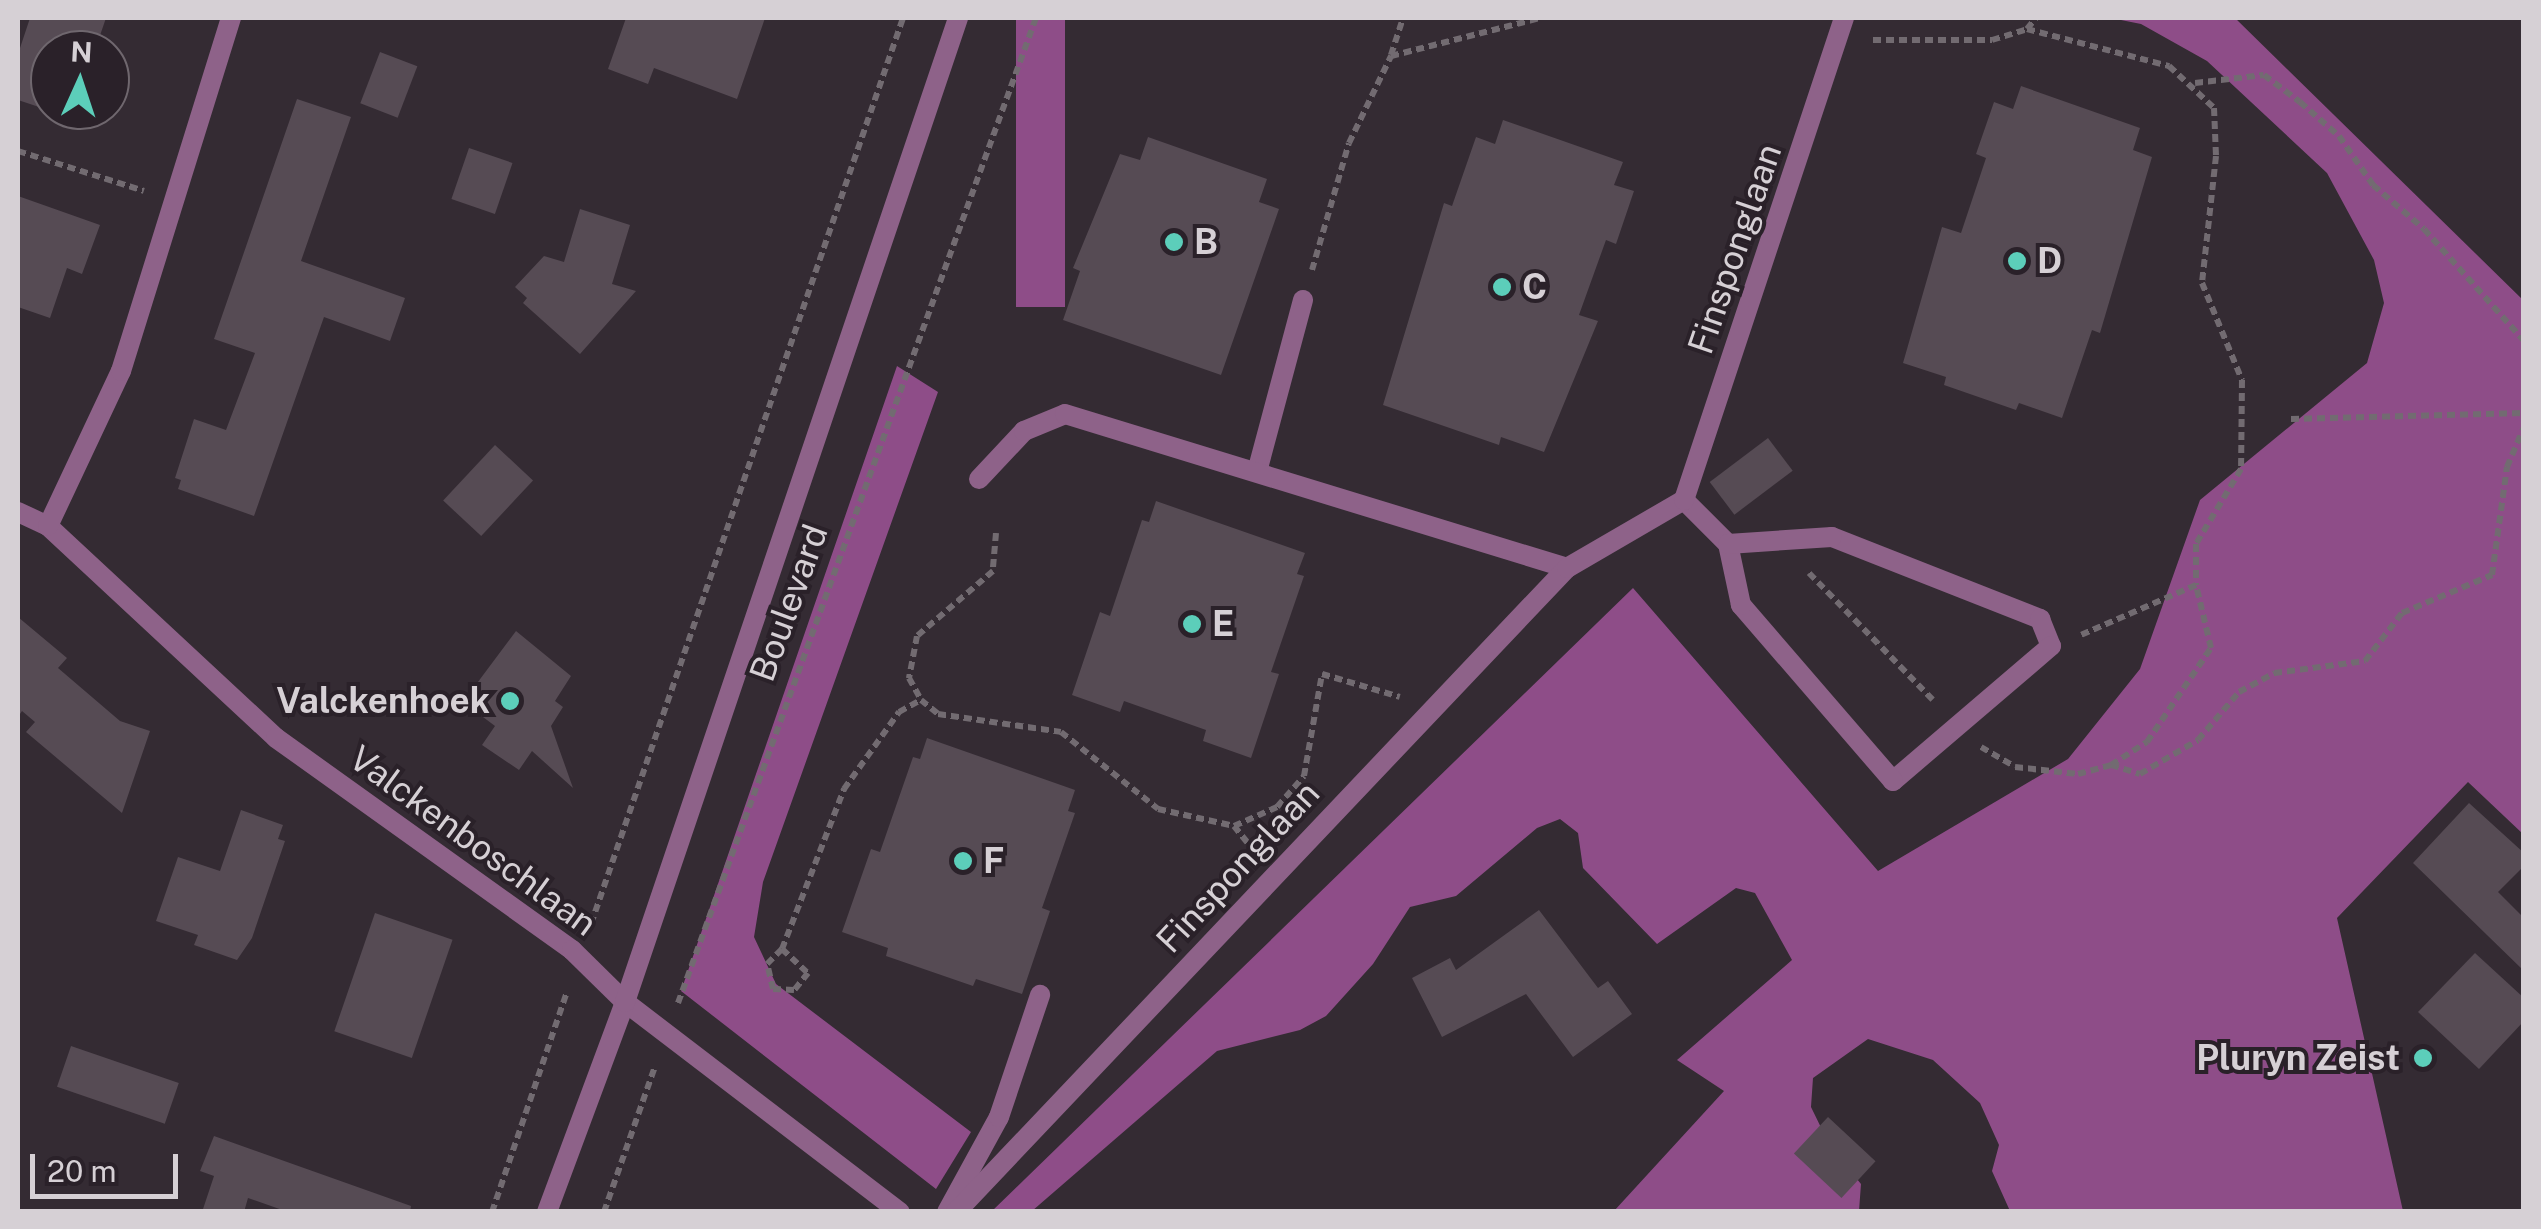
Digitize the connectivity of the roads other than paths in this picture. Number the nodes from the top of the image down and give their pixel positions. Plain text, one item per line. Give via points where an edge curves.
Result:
1 (231, 18) edge
2 (958, 18) edge
3 (1843, 27) edge
4 (1303, 300) road end
5 (1258, 468) junction
6 (979, 479) dead end
7 (1684, 500) junction
8 (18, 512) edge
9 (48, 526) junction
10 (1728, 544) junction
11 (1566, 568) junction
12 (1040, 995) dead end
13 (625, 1002) junction
14 (547, 1212) edge
15 (900, 1212) edge
16 (946, 1212) edge
17 (956, 1212) edge

1 - 9 street via 121,371
2 - 13 street, Boulevard
3 - 7 street, Finsponglaan
4 - 5 street
5 - 6 street via 1065,414 1024,431
5 - 11 street
7 - 10 street
7 - 11 street, Finsponglaan
8 - 9 street, Valckenboschlaan
9 - 13 street, Valckenboschlaan via 276,738 579,957
10 - 10 street via 1741,605 1892,781 2050,646 2040,619 1832,537
11 - 17 street, Finsponglaan
12 - 16 street via 999,1117
13 - 14 street, Boulevard
13 - 15 street, Valckenboschlaan

